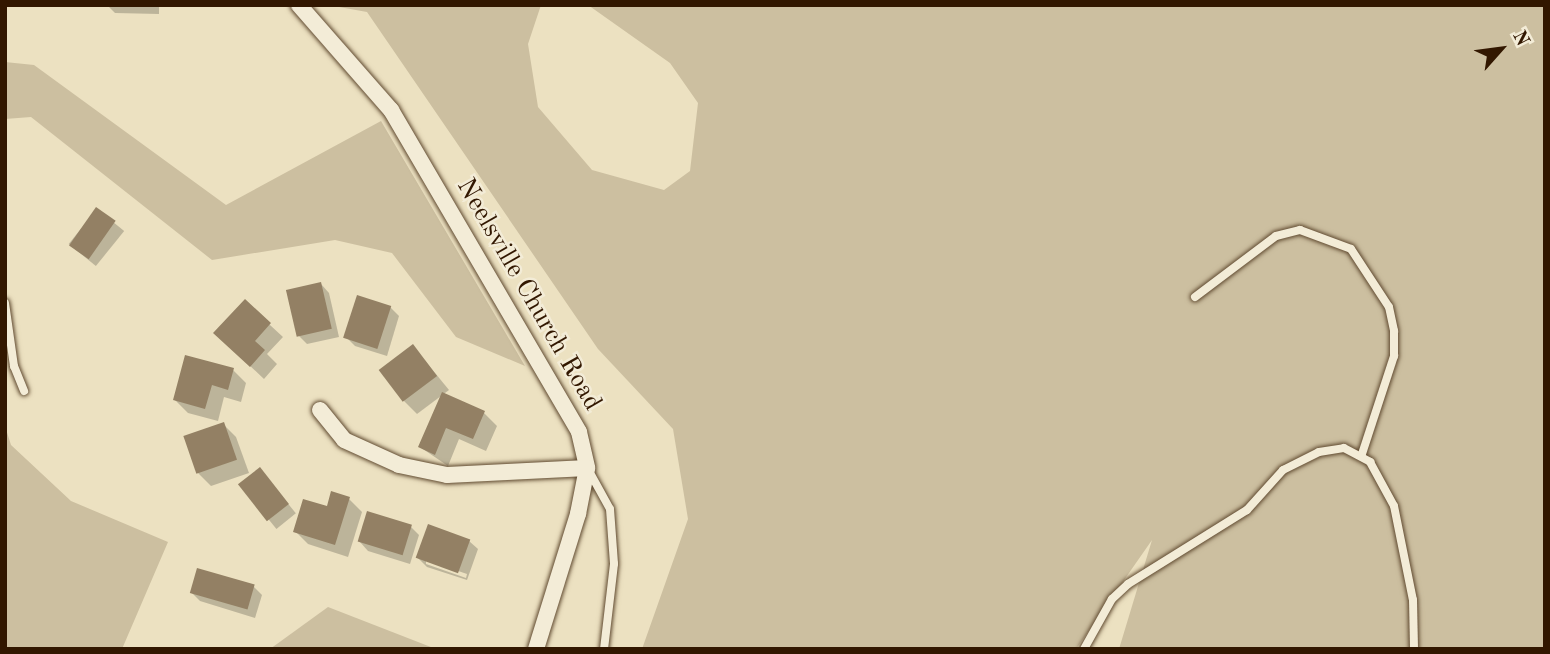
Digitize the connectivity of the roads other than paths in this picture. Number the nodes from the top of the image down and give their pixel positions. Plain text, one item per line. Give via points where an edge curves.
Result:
1 (299, 5) edge
2 (1195, 297) dead end
3 (5, 303) edge
4 (23, 391) dead end
5 (320, 410) dead end
6 (1362, 454) junction
7 (587, 468) junction
8 (536, 649) edge
9 (604, 649) edge
10 (1084, 649) edge
11 (1414, 649) edge

1 - 7 street, Neelsville Church Road via 391,110 579,432
2 - 6 lane via 1276,236 1300,230 1351,249 1389,307 1394,331 1394,356
3 - 4 lane via 14,366
5 - 7 street via 344,440 411,468 447,475
6 - 10 lane via 1344,448 1320,452 1283,471 1247,510 1128,584 1112,599
6 - 11 lane via 1394,506 1404,541
7 - 8 street, Neelsville Church Road via 578,514
7 - 9 lane via 610,509 614,564

